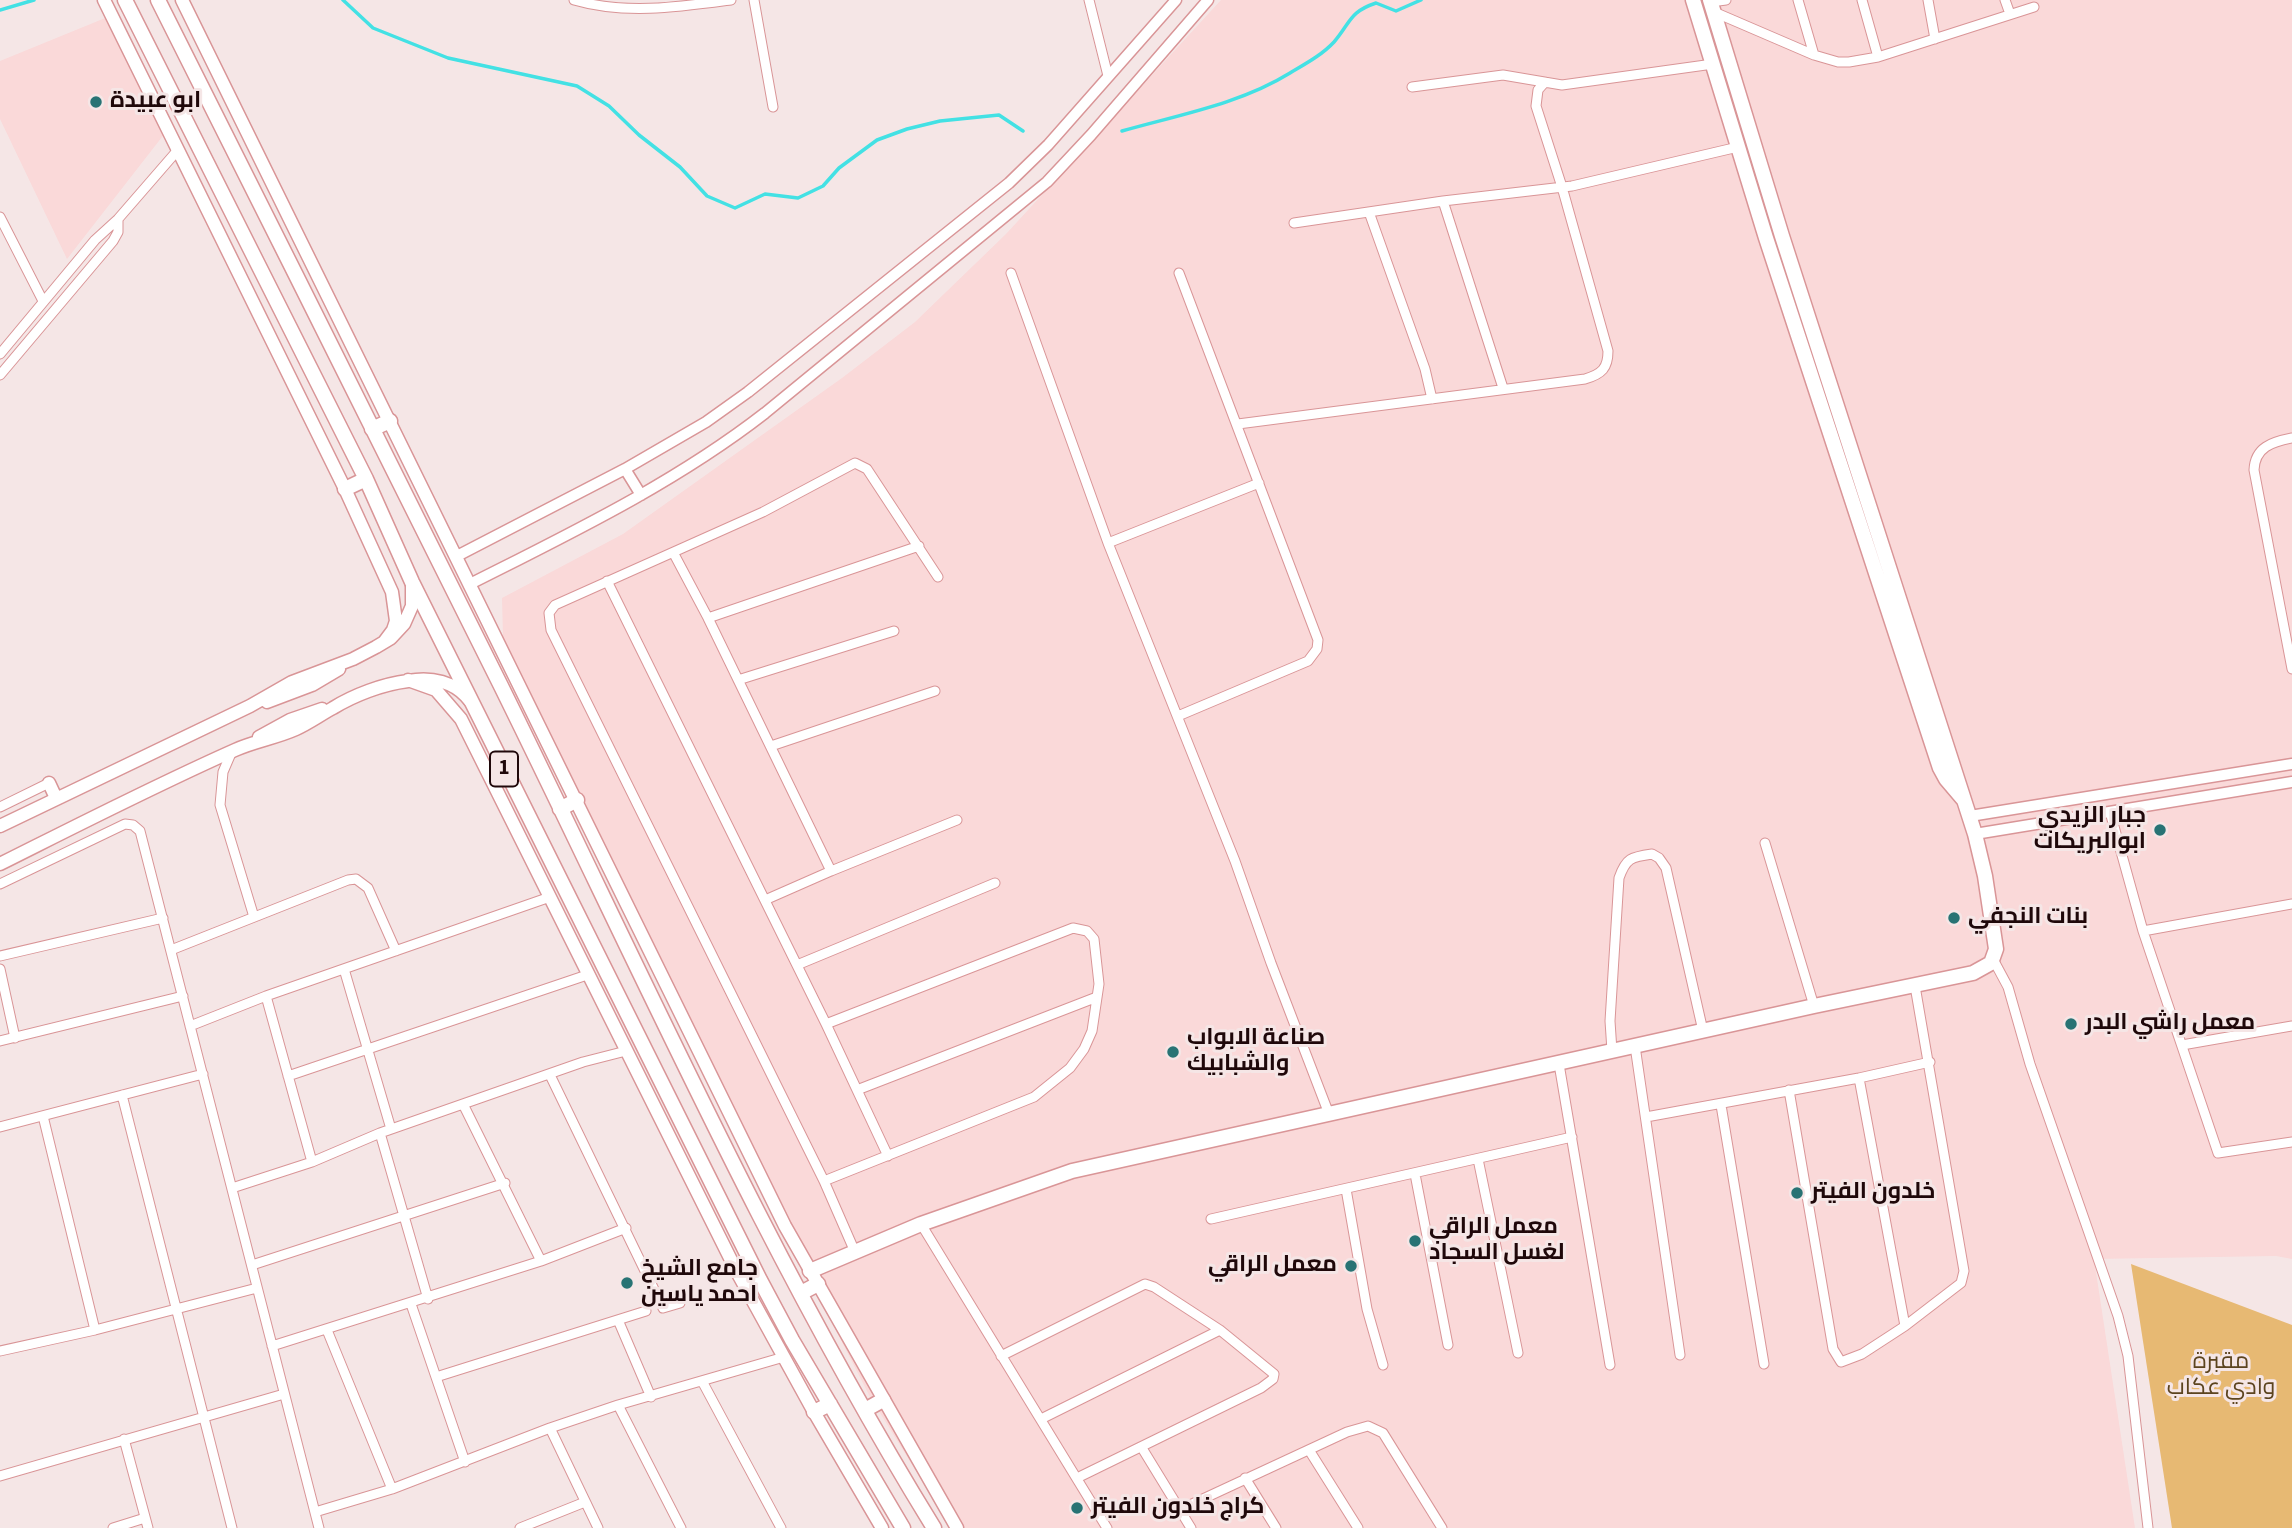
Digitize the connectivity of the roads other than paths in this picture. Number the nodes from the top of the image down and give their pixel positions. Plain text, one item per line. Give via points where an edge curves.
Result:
1 (104, 0) edge
2 (125, 0) edge
3 (158, 0) edge
4 (182, 0) edge
5 (574, 0) edge
6 (731, 0) edge
7 (754, 0) edge
8 (1089, 0) edge
9 (1176, 0) edge
10 (1208, 0) edge
11 (1693, 0) edge
12 (1726, 0) edge
13 (1798, 0) edge
14 (1862, 0) edge
15 (1928, 0) edge
16 (2006, 0) edge
17 (1712, 5) edge
18 (2034, 7) dead end
19 (2010, 14) junction
20 (1935, 39) junction
21 (1128, 54) junction
22 (1814, 55) junction
23 (1878, 57) junction
24 (1713, 64) junction
25 (1142, 74) junction
26 (1108, 76) junction
27 (1545, 82) junction
28 (1412, 87) dead end
29 (773, 107) dead end
30 (1738, 147) junction
31 (177, 151) junction
32 (1562, 187) junction
33 (1443, 201) junction
34 (1369, 212) junction
35 (0, 218) edge
36 (118, 219) junction
37 (1294, 223) dead end
38 (1011, 273) dead end
39 (1179, 273) dead end
40 (43, 301) junction
41 (0, 354) edge
42 (0, 375) edge
43 (1503, 388) junction
44 (1432, 399) junction
45 (390, 421) junction
46 (1238, 424) junction
47 (372, 429) junction
48 (2292, 438) edge
49 (625, 469) junction
50 (366, 479) junction
51 (1259, 483) junction
52 (345, 489) junction
53 (641, 495) junction
54 (1108, 543) junction
55 (919, 546) junction
56 (674, 554) junction
57 (457, 556) junction
58 (938, 577) dead end
59 (607, 581) junction
60 (412, 582) junction
61 (470, 584) junction
62 (708, 618) junction
63 (894, 631) dead end
64 (384, 642) junction
65 (2292, 669) edge
66 (738, 680) junction
67 (408, 681) junction
68 (934, 691) dead end
69 (472, 704) junction
70 (1178, 716) junction
71 (771, 746) junction
72 (232, 751) junction
73 (2292, 764) edge
74 (2292, 782) edge
75 (49, 783) joint
76 (56, 798) junction
77 (577, 800) junction
78 (0, 807) edge
79 (559, 809) junction
80 (1968, 809) junction
81 (2110, 812) junction
82 (527, 815) junction
83 (957, 820) dead end
84 (512, 822) junction
85 (0, 826) edge
86 (1976, 834) junction
87 (1765, 843) dead end
88 (0, 864) edge
89 (831, 871) junction
90 (995, 883) dead end
91 (0, 884) edge
92 (550, 897) junction
93 (765, 900) junction
94 (2292, 904) edge
95 (254, 917) junction
96 (163, 918) junction
97 (2143, 932) junction
98 (171, 950) junction
99 (396, 951) junction
100 (0, 956) edge
101 (1993, 959) junction
102 (797, 965) junction
103 (0, 969) edge
104 (344, 969) junction
105 (587, 975) junction
106 (1915, 986) junction
107 (183, 996) junction
108 (265, 996) junction
109 (1097, 997) junction
110 (1814, 1006) junction
111 (826, 1024) junction
112 (190, 1026) junction
113 (2292, 1027) edge
114 (1703, 1031) junction
115 (15, 1038) junction
116 (0, 1041) edge
117 (2182, 1045) junction
118 (1635, 1046) junction
119 (368, 1050) junction
120 (626, 1051) junction
121 (1612, 1051) junction
122 (1930, 1062) junction
123 (1559, 1064) junction
124 (203, 1074) junction
125 (550, 1075) junction
126 (288, 1076) junction
127 (1859, 1078) junction
128 (857, 1090) junction
129 (1789, 1090) junction
130 (122, 1095) junction
131 (463, 1104) junction
132 (1721, 1105) junction
133 (1329, 1114) junction
134 (43, 1116) junction
135 (1646, 1117) junction
136 (0, 1127) edge
137 (391, 1129) junction
138 (380, 1133) junction
139 (1572, 1138) junction
140 (2292, 1142) edge
141 (888, 1156) junction
142 (1478, 1159) junction
143 (312, 1162) junction
144 (1415, 1174) junction
145 (824, 1181) junction
146 (505, 1183) junction
147 (232, 1188) junction
148 (1346, 1189) junction
149 (404, 1215) junction
150 (1210, 1219) dead end
151 (921, 1224) junction
152 (626, 1228) junction
153 (733, 1228) junction
154 (719, 1235) junction
155 (855, 1251) junction
156 (541, 1261) junction
157 (251, 1265) junction
158 (810, 1271) junction
159 (818, 1284) junction
160 (257, 1288) junction
161 (801, 1293) junction
162 (428, 1298) junction
163 (680, 1303) dead end
164 (411, 1304) junction
165 (175, 1307) junction
166 (646, 1311) dead end
167 (618, 1320) junction
168 (1905, 1326) junction
169 (95, 1329) junction
170 (327, 1330) junction
171 (1220, 1330) junction
172 (1448, 1345) dead end
173 (272, 1346) junction
174 (0, 1351) edge
175 (1518, 1353) dead end
176 (1680, 1355) dead end
177 (1001, 1356) junction
178 (784, 1357) junction
179 (1763, 1364) dead end
180 (1383, 1365) dead end
181 (1610, 1366) dead end
182 (436, 1377) junction
183 (702, 1381) junction
184 (284, 1394) junction
185 (651, 1397) junction
186 (883, 1400) junction
187 (830, 1404) junction
188 (618, 1405) junction
189 (865, 1410) junction
190 (814, 1412) junction
191 (203, 1416) junction
192 (1041, 1419) junction
193 (550, 1428) junction
194 (124, 1439) junction
195 (1142, 1448) junction
196 (1309, 1450) junction
197 (465, 1462) junction
198 (0, 1476) edge
199 (1077, 1478) junction
200 (1245, 1478) junction
201 (392, 1489) junction
202 (585, 1502) junction
203 (1180, 1510) junction
204 (315, 1512) junction
205 (930, 1522) edge
206 (147, 1523) edge
207 (902, 1527) edge
208 (113, 1528) edge
209 (232, 1528) edge
210 (319, 1528) edge
211 (520, 1528) edge
212 (597, 1528) edge
213 (681, 1528) edge
214 (781, 1528) edge
215 (882, 1528) edge
216 (957, 1528) edge
217 (1107, 1528) edge
218 (1191, 1528) edge
219 (1276, 1528) edge
220 (1358, 1528) edge
221 (1442, 1528) edge
222 (2148, 1528) edge

1 - 31 main road
2 - 50 main road, 1
3 - 47 main road, 1
4 - 45 main road
5 - 6 street via 610,8 650,8
7 - 29 street
8 - 26 street
9 - 21 street
10 - 25 street
11 - 24 main road
12 - 17 street
13 - 22 street
14 - 23 street
15 - 20 street
16 - 19 street
17 - 22 street
17 - 80 main road via 1790,262
18 - 19 street
19 - 20 street
20 - 23 street
21 - 25 street
21 - 26 street
22 - 23 street via 1838,62
24 - 27 street via 1562,85
24 - 30 main road
25 - 53 street via 1068,162 1023,203 744,429
26 - 49 street via 1048,145 985,205 748,392
27 - 28 street via 1503,75
27 - 32 street via 1538,90 1536,106
30 - 32 street
30 - 80 main road via 1940,768
31 - 36 street
31 - 52 main road
32 - 33 street
32 - 43 street via 1608,363 1597,376 1585,379
33 - 34 street
33 - 43 street
34 - 37 street
34 - 44 street
35 - 40 street
36 - 40 street
36 - 42 street via 113,241
38 - 54 street
39 - 46 street
40 - 41 street
43 - 44 street
44 - 46 street
45 - 47 main road
45 - 57 main road
46 - 51 street
47 - 79 main road, 1
48 - 65 street via 2264,447 2256,456 2254,470
49 - 53 street
49 - 57 street
50 - 52 main road
50 - 60 main road, 1
51 - 54 street
51 - 70 street via 1318,640 1317,649 1308,661
52 - 64 main road via 392,592 396,621
53 - 61 street
54 - 70 street
55 - 56 street via 867,469 855,463
55 - 58 street
55 - 62 street
56 - 59 street
56 - 62 street
57 - 61 main road
59 - 93 street
59 - 145 street via 555,605 549,613 551,630
60 - 64 main road via 409,615
60 - 69 main road, 1
61 - 77 main road
62 - 66 street
63 - 66 street
64 - 76 main road
66 - 71 street
67 - 69 main road via 443,682
67 - 72 main road via 377,688 294,730
67 - 84 main road via 436,690 454,709
68 - 71 street
69 - 82 main road, 1
70 - 133 street
71 - 89 street
72 - 88 main road
72 - 95 street via 223,772 220,806
73 - 80 street
74 - 81 street
75 - 76 main road
75 - 78 street
76 - 85 main road
77 - 79 main road
77 - 158 main road
79 - 161 main road, 1
80 - 86 main road
81 - 86 street
81 - 97 street
82 - 84 main road
82 - 153 main road, 1
83 - 89 street
84 - 92 main road
86 - 101 main road via 1995,941
87 - 110 street
89 - 93 street
90 - 102 street
91 - 96 street via 129,824 142,835
92 - 99 street
92 - 105 main road
93 - 102 street
94 - 97 street
95 - 98 street
95 - 99 street via 356,878 368,888
96 - 98 street
96 - 100 street
97 - 117 street
98 - 107 street
99 - 104 street
101 - 106 main road via 1973,974
101 - 222 street via 2008,987 2030,1064 2118,1316 2128,1356
102 - 111 street
103 - 115 street
104 - 108 street
104 - 119 street
105 - 119 street
105 - 120 main road
106 - 110 main road
106 - 122 street
107 - 112 street
107 - 115 street
108 - 112 street
108 - 126 street
109 - 111 street via 1094,940 1087,930 1073,928
109 - 128 street
109 - 141 street via 1084,1049 1046,1088 1034,1097
110 - 114 main road
111 - 128 street
112 - 124 street
113 - 117 street
114 - 118 main road
114 - 121 street via 1666,868 1652,853 1636,856 1623,866 1619,878
115 - 116 street
117 - 140 street via 2218,1153
118 - 121 main road
118 - 135 street
119 - 126 street
119 - 137 street
120 - 125 street
120 - 154 main road
121 - 123 main road
122 - 127 street
122 - 168 street via 1964,1271 1961,1283
123 - 133 main road
123 - 139 street
124 - 130 street
124 - 147 street
125 - 131 street
125 - 152 street
126 - 143 street
127 - 129 street
127 - 168 street
128 - 141 street
129 - 132 street
129 - 168 street via 1833,1349 1841,1362
130 - 134 street
130 - 165 street
131 - 137 street
131 - 146 street
132 - 135 street
132 - 179 street
133 - 151 main road via 1072,1171
134 - 136 street
134 - 169 street
135 - 176 street
137 - 138 street
138 - 143 street
138 - 149 street
139 - 142 street
139 - 181 street
141 - 145 street
142 - 144 street
142 - 175 street
143 - 147 street
144 - 148 street
144 - 172 street
145 - 155 street
146 - 149 street
146 - 156 street
147 - 157 street
148 - 150 street
148 - 180 street via 1367,1309
149 - 157 street
149 - 162 street
151 - 155 main road
151 - 177 street
152 - 156 street
152 - 163 street via 663,1308
153 - 154 main road
153 - 187 main road, 1
154 - 178 main road
155 - 158 main road
156 - 162 street
157 - 160 street
158 - 159 main road
159 - 161 main road
159 - 186 main road
160 - 165 street
160 - 173 street
161 - 189 main road, 1
162 - 164 street
164 - 170 street
164 - 182 street
165 - 169 street
165 - 191 street
166 - 167 street
167 - 182 street
167 - 185 street
169 - 174 street
170 - 173 street
170 - 201 street
171 - 177 street via 1145,1284
171 - 192 street
171 - 195 street via 1263,1363 1273,1379
173 - 184 street
177 - 192 street
178 - 183 street
178 - 190 main road
182 - 197 street
183 - 185 street
183 - 214 street
184 - 191 street
184 - 204 street
185 - 188 street
186 - 189 main road
186 - 216 main road
187 - 190 main road
187 - 207 main road, 1
188 - 193 street
188 - 213 street
189 - 205 main road, 1
190 - 215 main road
191 - 194 street
191 - 209 street
192 - 199 street
193 - 197 street
193 - 202 street
194 - 198 street
194 - 206 street
195 - 199 street
195 - 203 street
196 - 200 street
196 - 220 street
196 - 221 street via 1360,1427 1383,1433
197 - 201 street
199 - 217 street
200 - 203 street
200 - 219 street
201 - 204 street
202 - 211 street
202 - 212 street
203 - 218 street
204 - 210 street
205 - 207 main road
206 - 208 street

